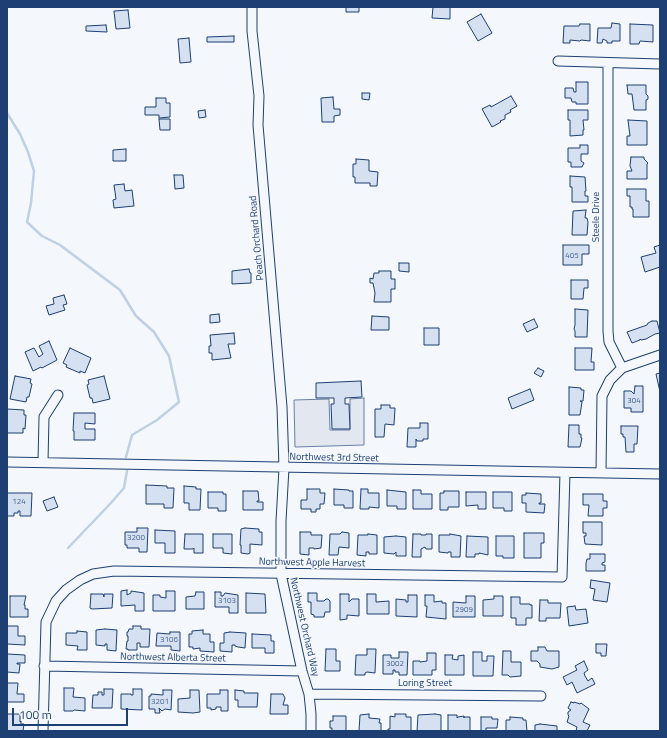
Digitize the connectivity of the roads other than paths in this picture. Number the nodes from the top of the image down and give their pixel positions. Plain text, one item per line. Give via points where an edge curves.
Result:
1 (252, 7) edge
2 (558, 61) dead end
3 (608, 63) junction
4 (660, 64) edge
5 (660, 355) edge
6 (622, 368) junction
7 (58, 394) dead end
8 (7, 462) edge
9 (43, 462) junction
10 (284, 468) junction
11 (565, 473) junction
12 (601, 473) junction
13 (660, 474) edge
14 (281, 574) junction
15 (44, 666) junction
16 (302, 671) junction
17 (309, 694) junction
18 (541, 696) dead end
19 (43, 731) edge
20 (311, 731) edge

1 - 10 street, Peach Orchard Road via 259,96 258,125 282,407
2 - 3 street
3 - 4 street
3 - 6 street, Steele Drive via 608,331 609,342
5 - 6 street
6 - 12 street via 610,380 602,396
7 - 9 street via 44,417
8 - 9 street, Northwest 3rd Street
9 - 10 street, Northwest 3rd Street
10 - 11 street, Northwest 3rd Street
10 - 14 street, Northwest Orchard Way
11 - 12 street, Northwest 3rd Street
11 - 14 street, Northwest Apple Harvest via 562,577
12 - 13 street, Northwest 3rd Street
14 - 15 street, Northwest Apple Harvest via 114,571 93,574 66,590 56,601 46,622
14 - 16 street, Northwest Orchard Way
15 - 16 street, Northwest Alberta Street
15 - 19 street, Northwest Apple Harvest
16 - 17 street, Northwest Orchard Way
17 - 18 street, Loring Street
17 - 20 street, Northwest Orchard Way

